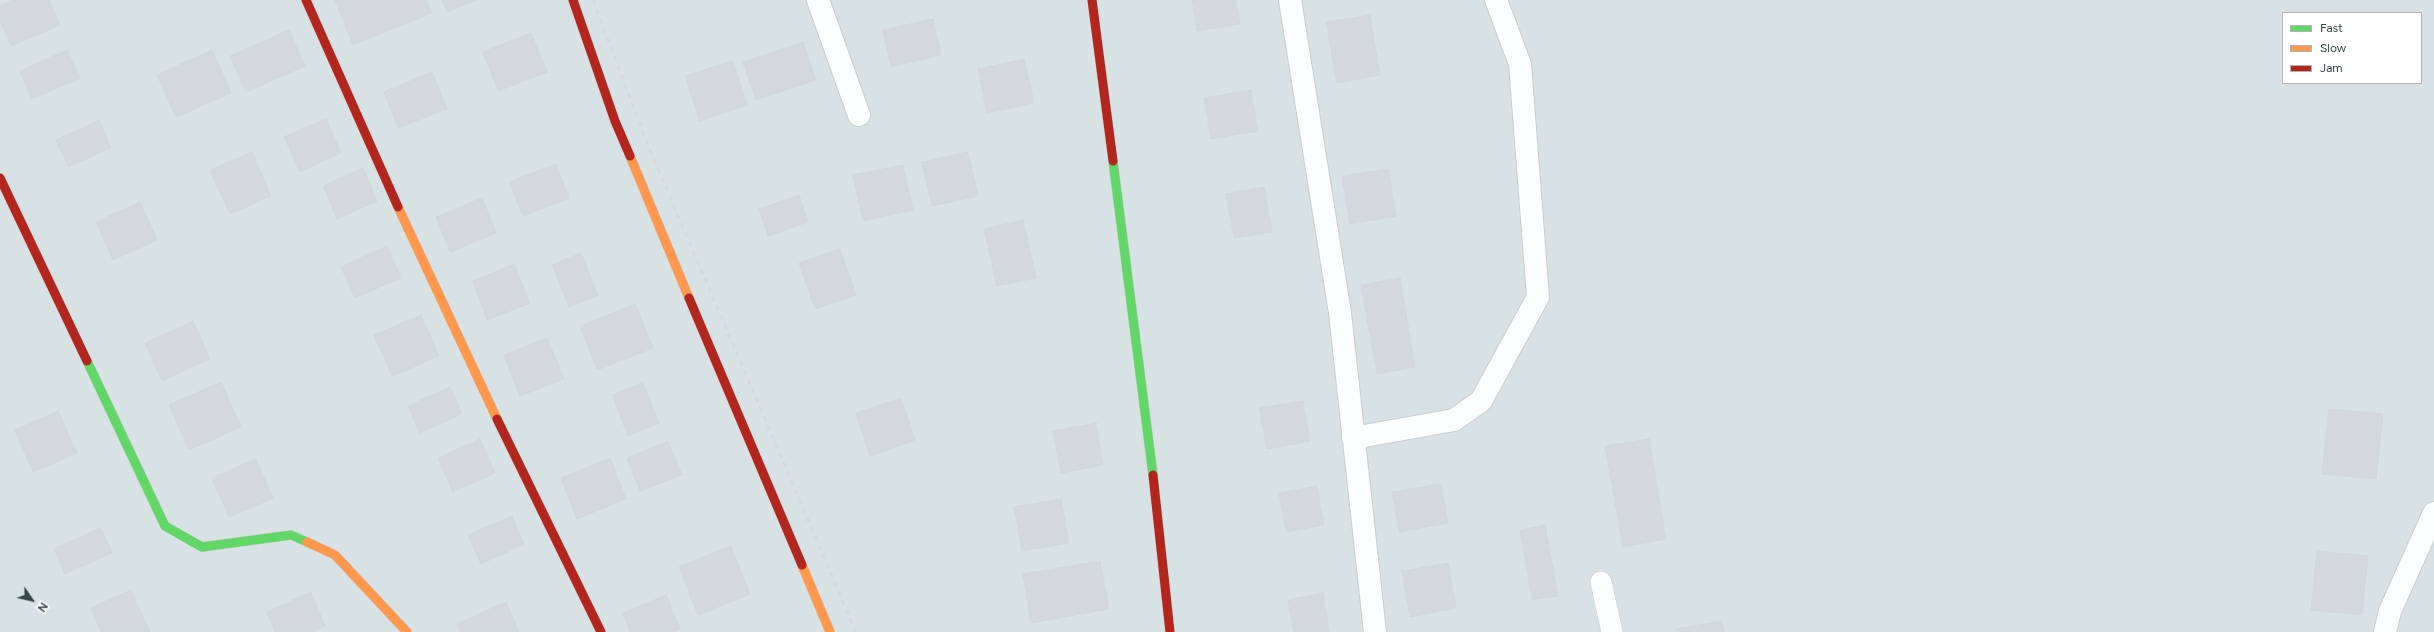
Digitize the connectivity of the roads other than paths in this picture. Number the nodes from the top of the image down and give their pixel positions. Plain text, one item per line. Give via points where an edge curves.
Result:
1 (306, 0) edge
2 (573, 0) edge
3 (818, 0) edge
4 (1092, 0) edge
5 (1290, 0) edge
6 (1496, 0) edge
7 (858, 115) dead end
8 (0, 178) edge
9 (1353, 438) junction
10 (2434, 514) edge
11 (1601, 582) dead end
12 (407, 632) edge
13 (601, 632) edge
14 (830, 632) edge
15 (1170, 632) edge
16 (1375, 632) edge
17 (1612, 632) edge
18 (2385, 632) edge

1 - 13 street via 379,166 514,456
2 - 14 street via 615,121
3 - 7 street
4 - 15 street via 1164,563
5 - 9 street via 1340,313
6 - 9 street via 1520,64 1538,297 1481,401 1454,420
8 - 12 street via 165,526 202,547 291,535 335,555
9 - 16 street
10 - 18 street via 2390,611
11 - 17 lane

